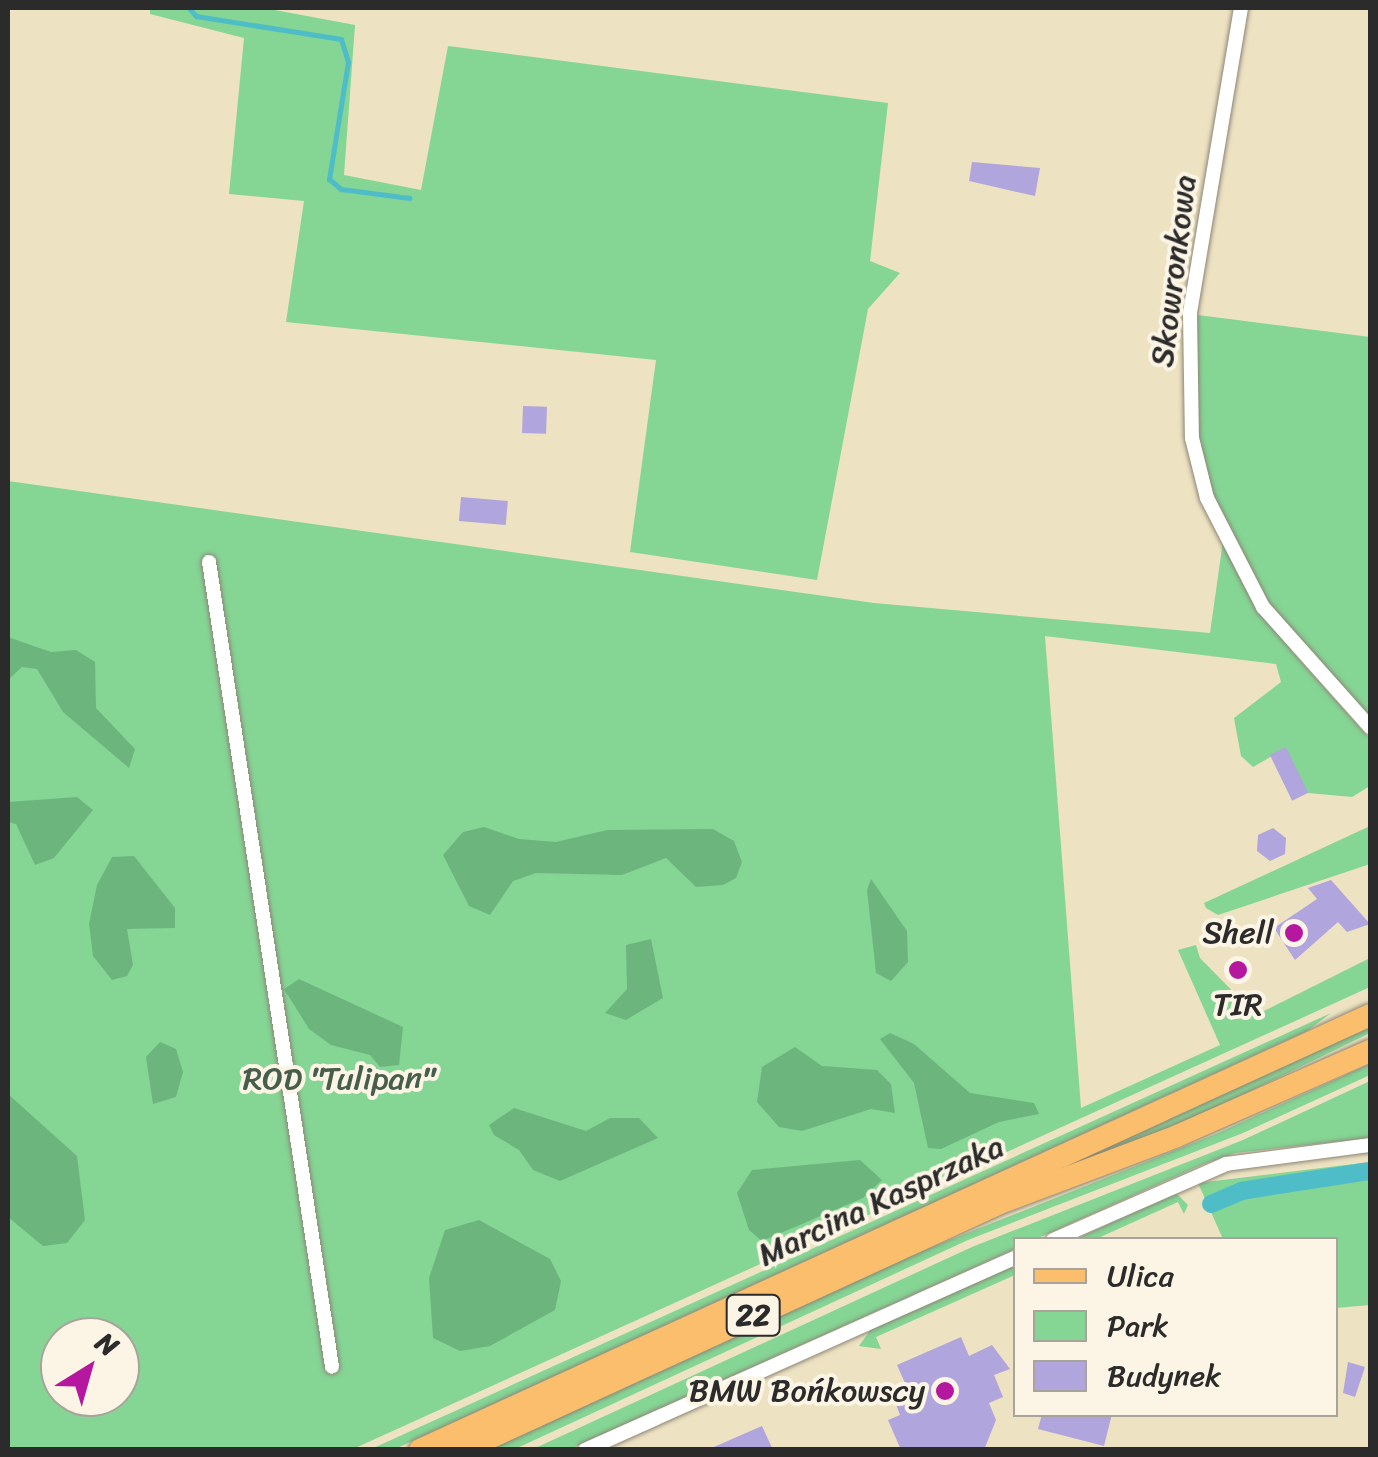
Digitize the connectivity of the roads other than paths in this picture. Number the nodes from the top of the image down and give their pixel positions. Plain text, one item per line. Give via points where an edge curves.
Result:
1 (1241, 8) edge
2 (209, 562) dead end
3 (1370, 727) edge
4 (1370, 1016) edge
5 (1370, 1051) edge
6 (1370, 1145) edge
7 (1060, 1237) edge
8 (1013, 1258) edge
9 (332, 1367) dead end
10 (420, 1450) edge
11 (463, 1450) edge
12 (585, 1450) edge

1 - 3 street, Skowronkowa via 1190,314 1192,438 1207,498 1263,607
2 - 9 street
4 - 10 main road, Marcina Kasprzaka / 22
5 - 11 main road, Marcina Kasprzaka / 22 via 1177,1136 983,1210
6 - 7 street via 1226,1164
8 - 12 street

